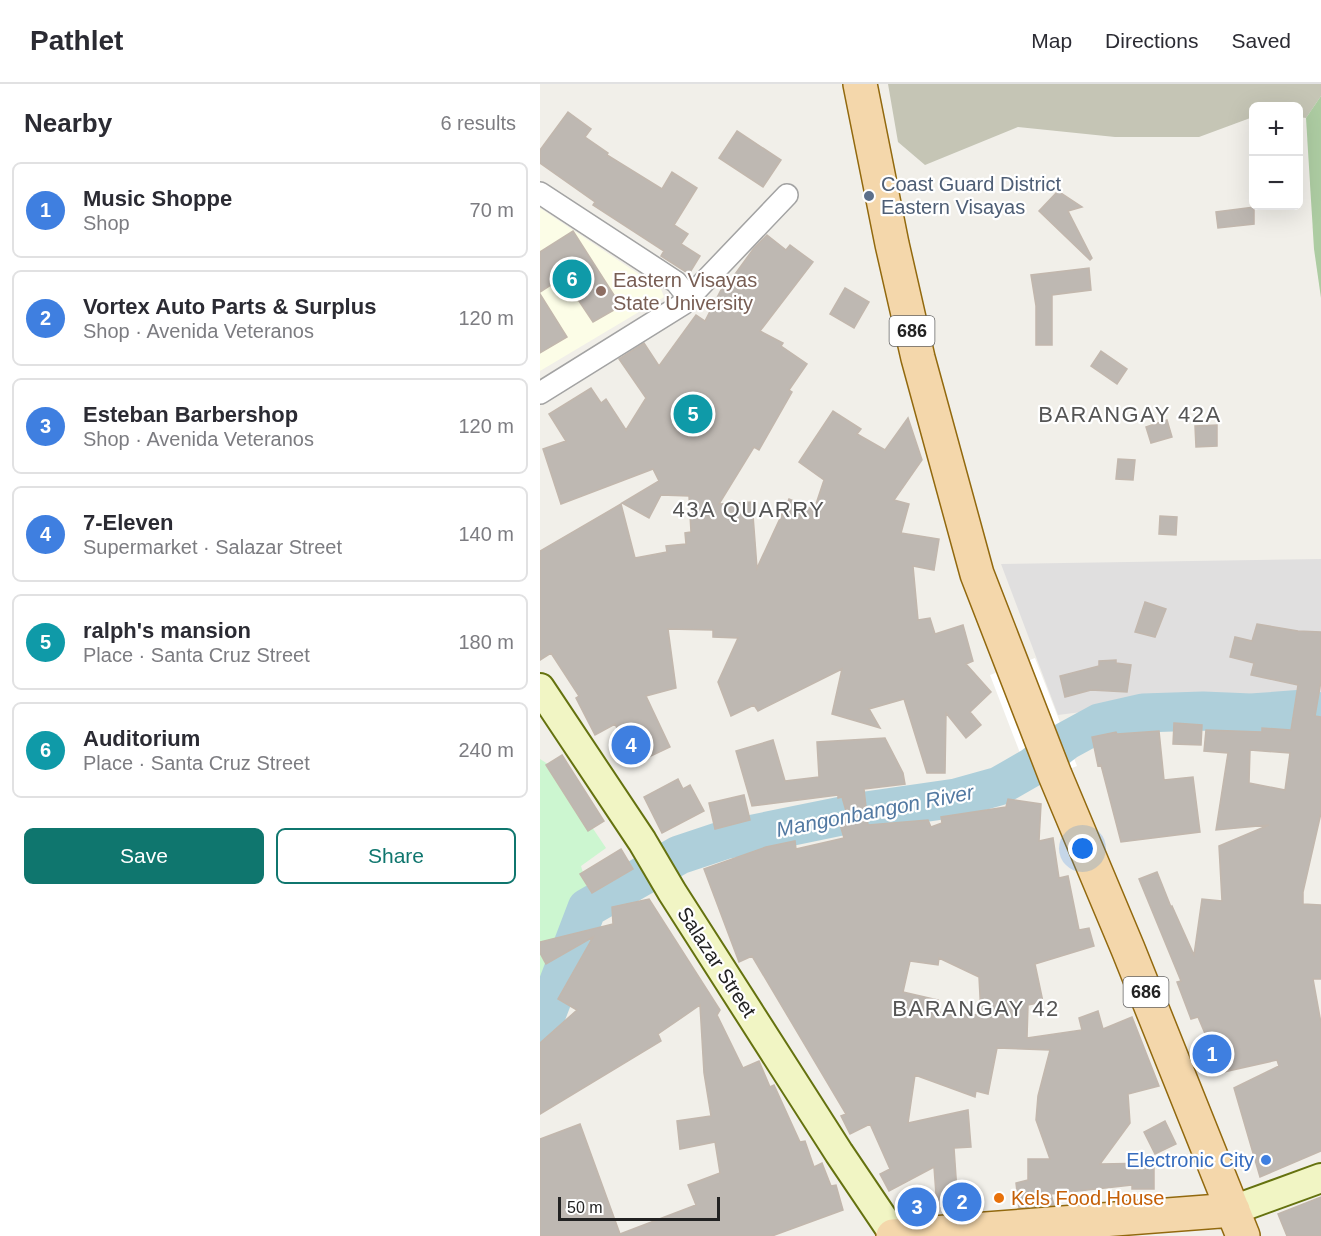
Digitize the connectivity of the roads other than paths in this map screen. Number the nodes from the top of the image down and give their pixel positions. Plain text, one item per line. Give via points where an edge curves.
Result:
1 (860, 84) edge
2 (540, 193) edge
3 (787, 195) dead end
4 (683, 304) junction
5 (540, 393) edge
6 (540, 688) edge
7 (1321, 1178) edge
8 (1237, 1228) edge
9 (894, 1236) edge

1 - 8 main road, 686 via 918,358 978,574
2 - 4 street via 676,282 685,293
3 - 4 street
4 - 5 street
6 - 9 street, Salazar Street
7 - 8 street
8 - 9 main road via 1200,1213

